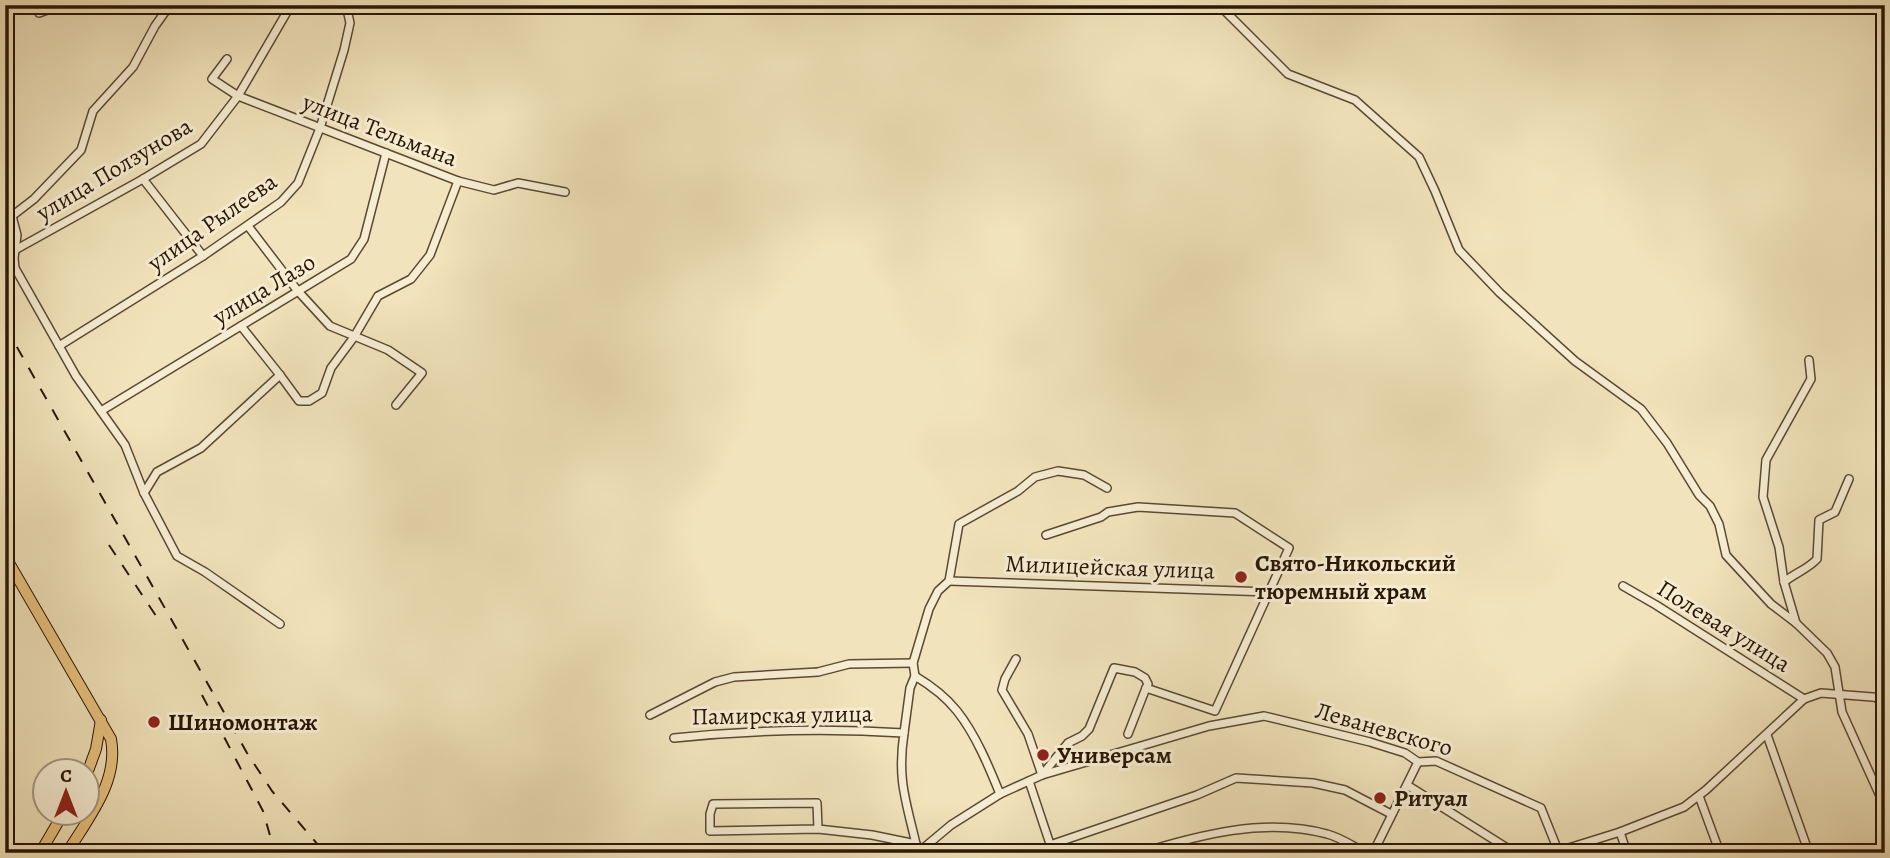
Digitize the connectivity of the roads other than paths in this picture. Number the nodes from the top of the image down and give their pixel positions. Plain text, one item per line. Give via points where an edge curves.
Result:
1 (61, 5) edge
2 (170, 5) edge
3 (291, 5) edge
4 (346, 5) edge
5 (1219, 5) edge
6 (39, 13) dead end
7 (227, 59) dead end
8 (238, 96) junction
9 (320, 128) junction
10 (386, 153) junction
11 (143, 179) junction
12 (458, 181) junction
13 (565, 192) dead end
14 (8, 215) edge
15 (248, 226) junction
16 (16, 250) junction
17 (203, 256) junction
18 (297, 290) junction
19 (240, 326) junction
20 (354, 337) junction
21 (59, 346) junction
22 (1809, 360) dead end
23 (280, 375) junction
24 (396, 405) dead end
25 (101, 411) junction
26 (1849, 479) dead end
27 (1108, 488) dead end
28 (144, 494) junction
29 (1046, 535) dead end
30 (1289, 548) joint
31 (5, 556) edge
32 (950, 581) junction
33 (1784, 582) junction
34 (1623, 586) dead end
35 (1269, 592) junction
36 (1796, 623) junction
37 (280, 624) dead end
38 (1016, 659) dead end
39 (913, 663) junction
40 (915, 676) junction
41 (1146, 688) junction
42 (1840, 694) junction
43 (1881, 698) edge
44 (1804, 699) junction
45 (1885, 707) edge
46 (650, 715) dead end
47 (102, 720) junction
48 (904, 733) junction
49 (1128, 734) dead end
50 (1767, 735) junction
51 (674, 738) dead end
52 (96, 749) junction
53 (114, 753) junction
54 (93, 756) edge
55 (1418, 762) junction
56 (1042, 775) junction
57 (1029, 781) junction
58 (1408, 785) junction
59 (1000, 794) junction
60 (1699, 796) junction
61 (1885, 807) edge
62 (1391, 814) junction
63 (56, 826) edge
64 (818, 829) junction
65 (1620, 832) junction
66 (918, 849) edge
67 (1051, 849) edge
68 (1559, 852) edge
69 (40, 853) edge
70 (67, 853) edge
71 (1140, 853) edge
72 (1366, 853) edge
73 (1373, 853) edge
74 (1515, 853) edge
75 (1627, 853) edge
76 (1720, 853) edge
77 (1809, 853) edge

1 - 6 street
2 - 14 street via 133,67 93,111 81,150 34,199
3 - 8 street, улица Ползунова
4 - 9 street, улица Рылеева via 350,23
5 - 36 street via 1288,74 1355,100 1419,157 1459,250 1575,361 1641,409 1710,506 1726,555 1771,604
7 - 8 street, улица Тельмана via 212,79
8 - 9 street, улица Тельмана
8 - 11 street, улица Ползунова via 201,144
9 - 10 street, улица Тельмана
9 - 15 street, улица Рылеева via 298,183
10 - 12 street, улица Тельмана
10 - 18 street, улица Лазо via 364,239 351,259
11 - 16 street, улица Ползунова
11 - 17 street
12 - 13 street, улица Тельмана via 494,190 518,183
12 - 20 street via 430,255 411,279 378,296
14 - 16 street via 16,225
15 - 17 street, улица Рылеева
15 - 18 street
16 - 21 street via 16,268
17 - 21 street, улица Рылеева
18 - 19 street, улица Лазо
18 - 20 street via 330,326
19 - 23 street
19 - 25 street, улица Лазо
20 - 23 street via 331,368 322,393 309,401 299,401
20 - 24 street via 388,350 422,373
21 - 25 street
22 - 33 street via 1811,379 1766,460 1763,498 1779,547
23 - 28 street via 201,447 157,472
25 - 28 street via 125,445
26 - 33 street via 1835,512 1819,520 1817,559
27 - 32 street via 1084,475 1058,471 1035,477 959,524
28 - 37 street via 177,556
29 - 30 street, Милицейская улица via 1108,512 1138,507 1236,513
30 - 35 street, Леваневского
31 - 47 main road
32 - 35 street, Милицейская улица
32 - 39 street via 938,591 929,609
33 - 36 street
34 - 44 street, Полевая улица
35 - 41 street, Леваневского via 1215,711
36 - 42 street via 1827,653
38 - 56 street via 1002,690 1028,734
39 - 40 street
39 - 46 street, Памирская улица via 849,664 818,672 734,677
40 - 48 street
40 - 59 street via 957,710
41 - 49 street
41 - 56 street, Леваневского via 1145,678 1114,668 1089,729 1068,743
42 - 43 street
42 - 44 street via 1821,693
42 - 61 street via 1842,712
43 - 45 street
44 - 50 street
47 - 52 main road
47 - 53 main road
48 - 51 street, Памирская улица via 769,730
48 - 66 street, Памирская улица via 902,789
50 - 60 street
50 - 77 street
52 - 53 main road
52 - 54 main road
53 - 70 main road via 103,792
55 - 56 street, Леваневского via 1382,746 1264,716 1209,726
55 - 58 street
55 - 68 street, Леваневского via 1436,761 1541,808
56 - 57 street, Леваневского
57 - 59 street, Леваневского
57 - 67 street
58 - 62 street
58 - 74 street
59 - 66 street, Леваневского
60 - 65 street via 1684,807
60 - 76 street
62 - 67 street via 1345,790 1236,778
62 - 73 street
63 - 69 main road
64 - 64 street via 710,831 710,814 713,804 817,803
64 - 66 street via 872,835
65 - 68 street
65 - 75 street
71 - 72 street via 1243,829 1285,828 1328,834

